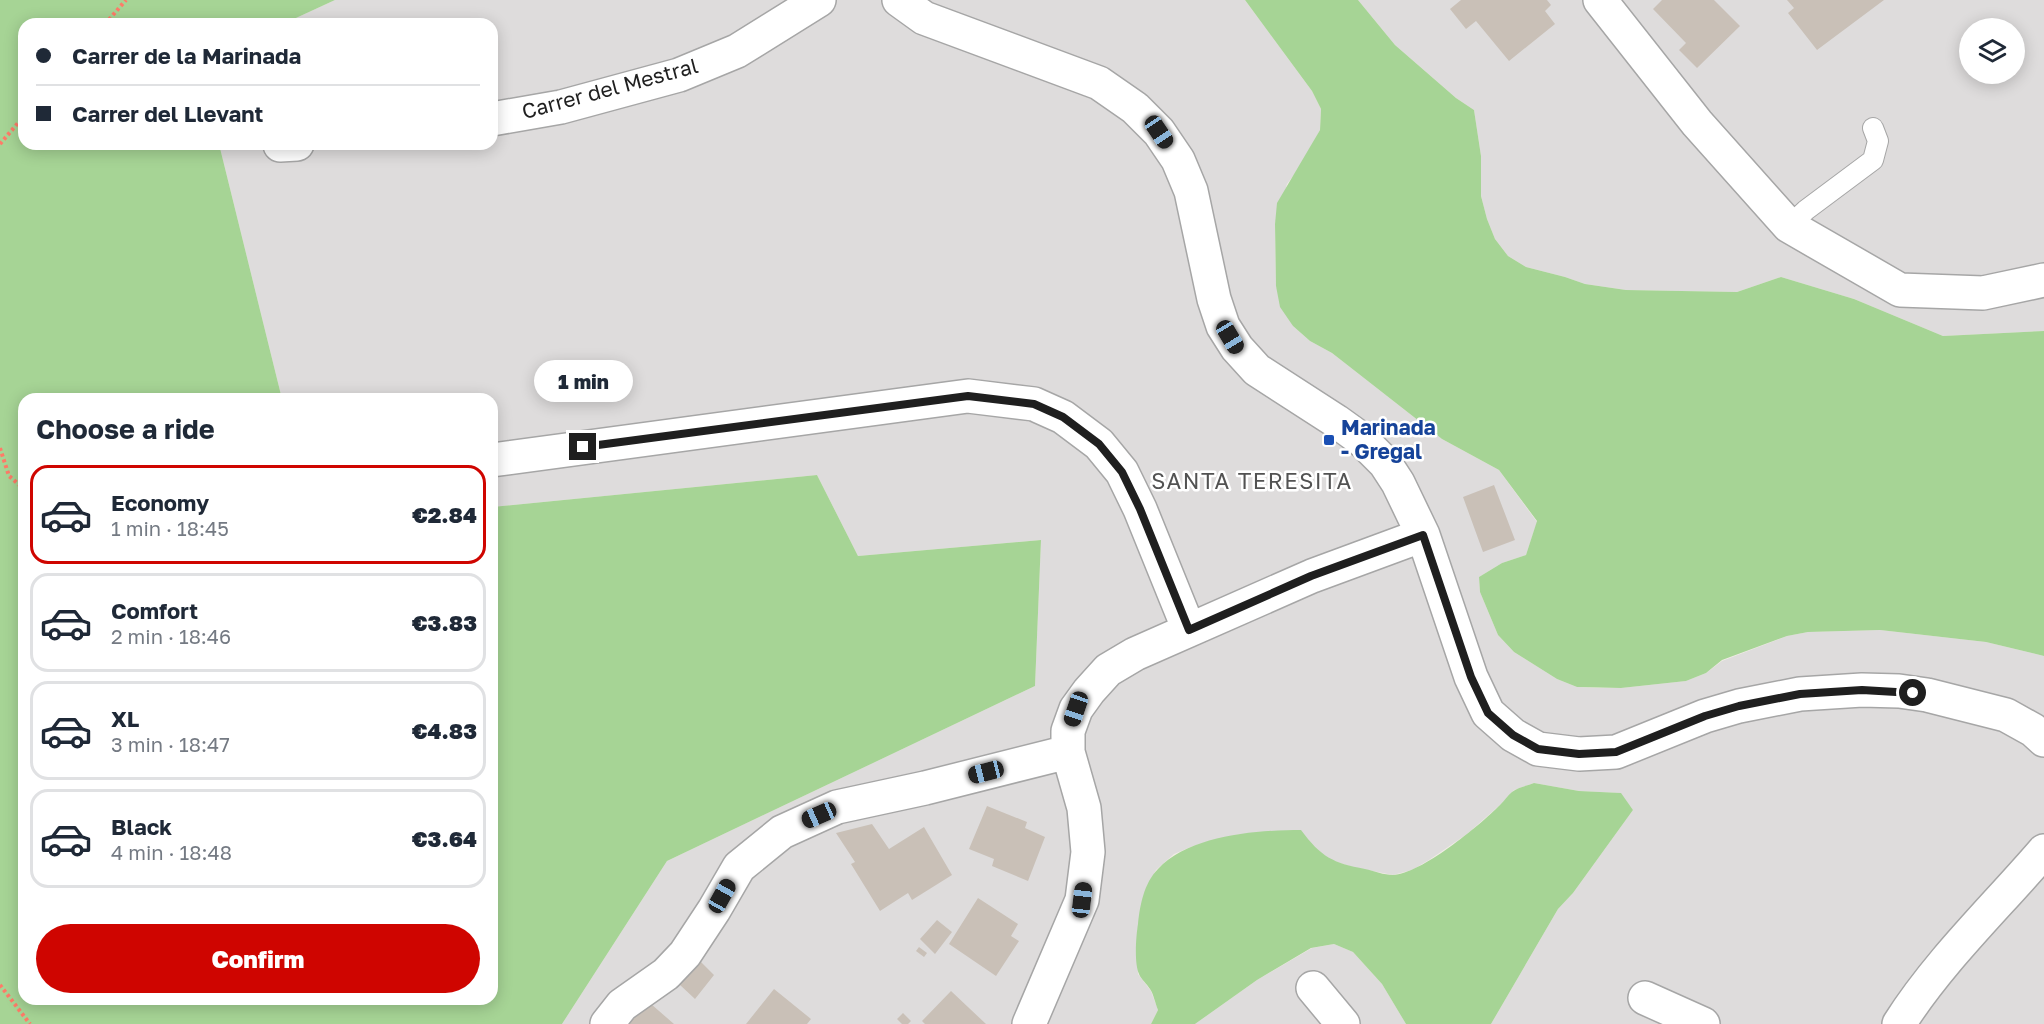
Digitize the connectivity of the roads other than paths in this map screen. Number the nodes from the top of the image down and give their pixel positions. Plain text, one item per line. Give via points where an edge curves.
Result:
1 (819, 0) edge
2 (899, 0) edge
3 (1600, 0) edge
4 (498, 117) edge
5 (1873, 128) dead end
6 (1789, 226) junction
7 (2044, 280) edge
8 (498, 458) edge
9 (1423, 535) junction
10 (1189, 630) junction
11 (2044, 740) edge
12 (1068, 752) junction
13 (2044, 851) edge
14 (1313, 988) dead end
15 (1645, 998) dead end
16 (608, 1024) edge
17 (1029, 1024) edge
18 (1343, 1024) edge
19 (1703, 1024) edge
20 (1899, 1024) edge

1 - 4 street, Carrer del Mestral via 737,51 679,75 561,107
2 - 9 street via 924,18 1099,83 1135,108 1159,132 1178,160 1191,190 1214,299 1223,326 1237,348 1257,370 1361,439 1385,463
3 - 6 street via 1697,123
5 - 6 lane via 1878,141 1873,160
6 - 7 street via 1900,290 1983,293
8 - 10 street via 968,396 1034,404 1063,417 1099,444 1122,472
9 - 10 street via 1311,576
9 - 11 street via 1471,677 1488,713 1513,735 1538,749 1579,754 1616,752 1739,706 1800,694 1862,690 1927,695 2006,715
10 - 12 street via 1108,670 1076,709 1068,731
12 - 16 street via 837,807 782,832 739,867 685,954 666,974 622,1005
12 - 17 street via 1083,808 1088,852 1082,900
13 - 20 street via 1964,940
14 - 18 street
15 - 19 street

